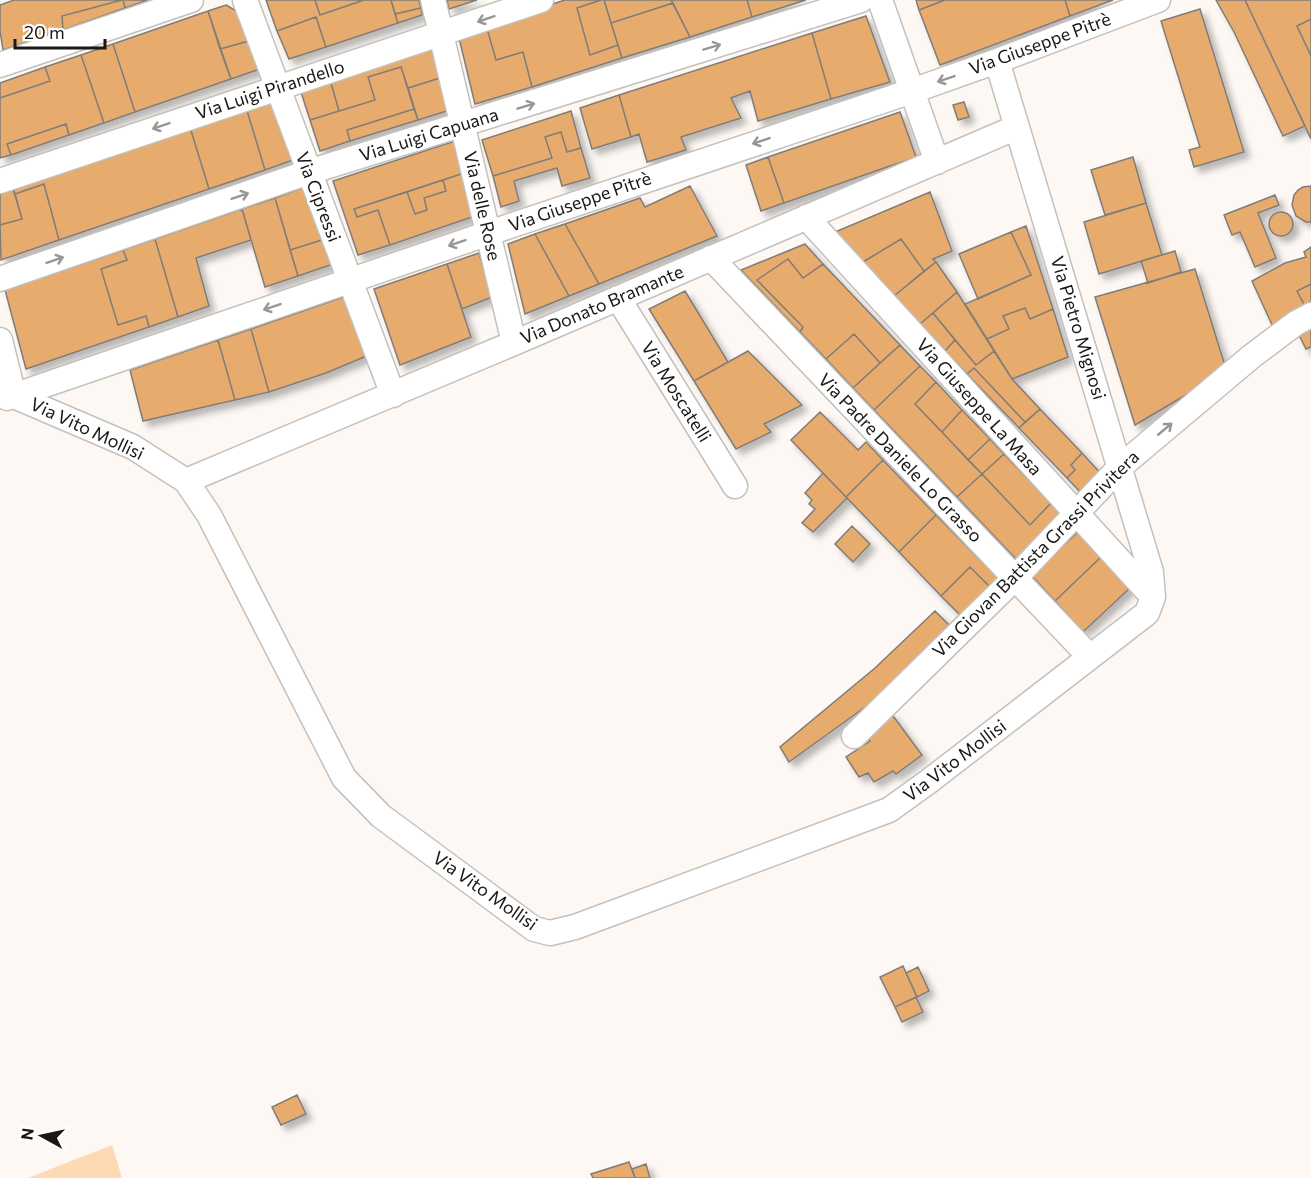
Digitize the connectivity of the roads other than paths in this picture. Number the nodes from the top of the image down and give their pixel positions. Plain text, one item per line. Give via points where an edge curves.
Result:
1 (191, 0) edge
2 (245, 0) edge
3 (433, 0) edge
4 (541, 0) edge
5 (861, 0) edge
6 (880, 0) edge
7 (1158, 0) edge
8 (441, 34) junction
9 (997, 61) junction
10 (0, 65) edge
11 (277, 88) junction
12 (912, 91) junction
13 (463, 125) junction
14 (1017, 127) junction
15 (937, 162) junction
16 (309, 172) junction
17 (0, 180) edge
18 (806, 217) junction
19 (489, 232) junction
20 (711, 258) junction
21 (0, 279) edge
22 (350, 280) junction
23 (618, 298) junction
24 (1311, 315) edge
25 (0, 340) edge
26 (514, 343) junction
27 (393, 394) junction
28 (7, 398) edge
29 (1120, 467) junction
30 (186, 482) junction
31 (735, 486) dead end
32 (1076, 513) junction
33 (1015, 578) junction
34 (1153, 597) junction
35 (1090, 657) junction
36 (854, 736) dead end

1 - 10 street
2 - 11 street, Via Cipressi
3 - 8 street, Via delle Rose
4 -> 8 street, Via Luigi Pirandello
13 -> 5 street, Via Luigi Capuana
6 - 12 street
7 - 9 street, Via Giuseppe Pitrè
8 - 11 street, Via Luigi Pirandello
8 - 13 street, Via delle Rose
9 -> 12 street, Via Giuseppe Pitrè
9 - 14 street, Via Pietro Mignosi
11 - 16 street, Via Cipressi
11 -> 17 street, Via Luigi Pirandello
12 - 15 street
12 -> 19 street, Via Giuseppe Pitrè
13 - 16 street, Via Luigi Capuana
13 - 19 street, Via delle Rose
14 - 15 street, Via Donato Bramante
14 - 29 street, Via Pietro Mignosi
15 - 18 street, Via Donato Bramante
21 -> 16 street, Via Luigi Capuana
16 - 22 street, Via Cipressi
18 - 20 street, Via Donato Bramante
18 - 32 street, Via Giuseppe La Masa
19 -> 22 street, Via Giuseppe Pitrè
19 - 26 street, Via delle Rose
20 - 23 street, Via Donato Bramante
20 - 33 street, Via Padre Daniele Lo Grasso
22 - 27 street, Via Cipressi
22 -> 28 street, Via Giuseppe Pitrè
23 - 26 street, Via Donato Bramante
23 - 31 street, Via Moscatelli
29 -> 24 street, Via Giovan Battista Grassi Privitera via 1252,356
25 - 28 street
26 - 27 street, Via Donato Bramante
27 - 30 street, Via Donato Bramante
28 - 30 street, Via Vito Mollisi via 133,447
29 - 32 street, Via Giovan Battista Grassi Privitera
29 - 34 street, Via Pietro Mignosi via 1151,572
30 - 35 street, Via Vito Mollisi via 209,516 344,778 381,816 534,929 550,933 889,810
32 - 33 street, Via Giovan Battista Grassi Privitera
32 - 34 street, Via Giuseppe La Masa
33 - 35 street, Via Padre Daniele Lo Grasso
33 - 36 street, Via Giovan Battista Grassi Privitera
34 - 35 street, Via Vito Mollisi via 1147,613

